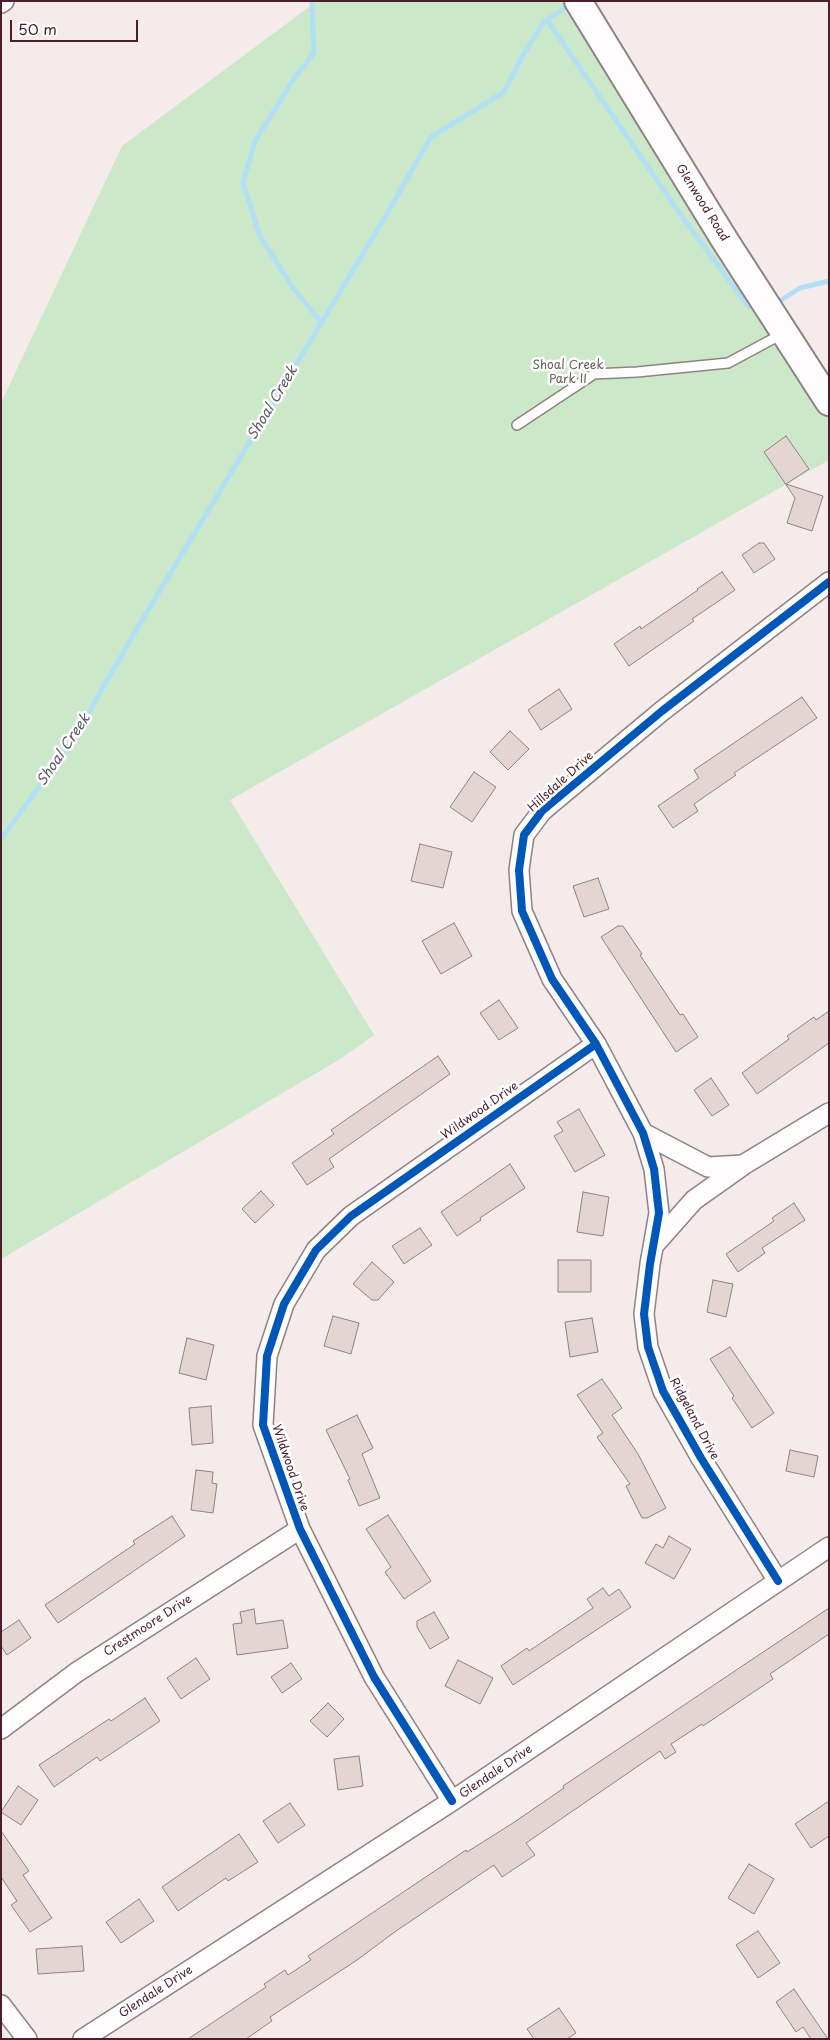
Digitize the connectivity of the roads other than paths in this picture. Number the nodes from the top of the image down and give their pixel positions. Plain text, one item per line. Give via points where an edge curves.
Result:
1 (578, 1) edge
2 (784, 333) junction
3 (829, 402) edge
4 (517, 425) dead end
5 (829, 582) edge
6 (596, 1044) junction
7 (829, 1113) edge
8 (643, 1133) junction
9 (743, 1165) junction
10 (655, 1244) junction
11 (300, 1530) junction
12 (829, 1547) edge
13 (778, 1581) junction
14 (1, 1729) edge
15 (452, 1801) junction
16 (1, 2005) edge
17 (28, 2039) edge
18 (82, 2039) edge

1 - 2 main road, Glenwood Road
2 - 3 main road, Glenwood Road
2 - 4 lane via 728,363 594,374
5 - 6 street, Hillsdale Drive via 597,764 542,811 524,835 519,870 522,911 552,979
6 - 8 street, Hillsdale Drive
6 - 11 street, Wildwood Drive via 351,1216 316,1250 284,1304 267,1356 263,1425
7 - 9 street, Ridgeland Drive
8 - 9 street, Ridgeland Drive via 708,1167
8 - 10 street, Ridgeland Drive via 654,1169 659,1214
9 - 10 street, Ridgeland Drive via 694,1200
10 - 13 street, Ridgeland Drive via 644,1314 648,1347 663,1391
11 - 14 street, Crestmoore Drive via 77,1672
11 - 15 street, Wildwood Drive via 374,1676
12 - 13 street, Glendale Drive
13 - 15 street, Glendale Drive
15 - 18 street, Glendale Drive
16 - 17 street

